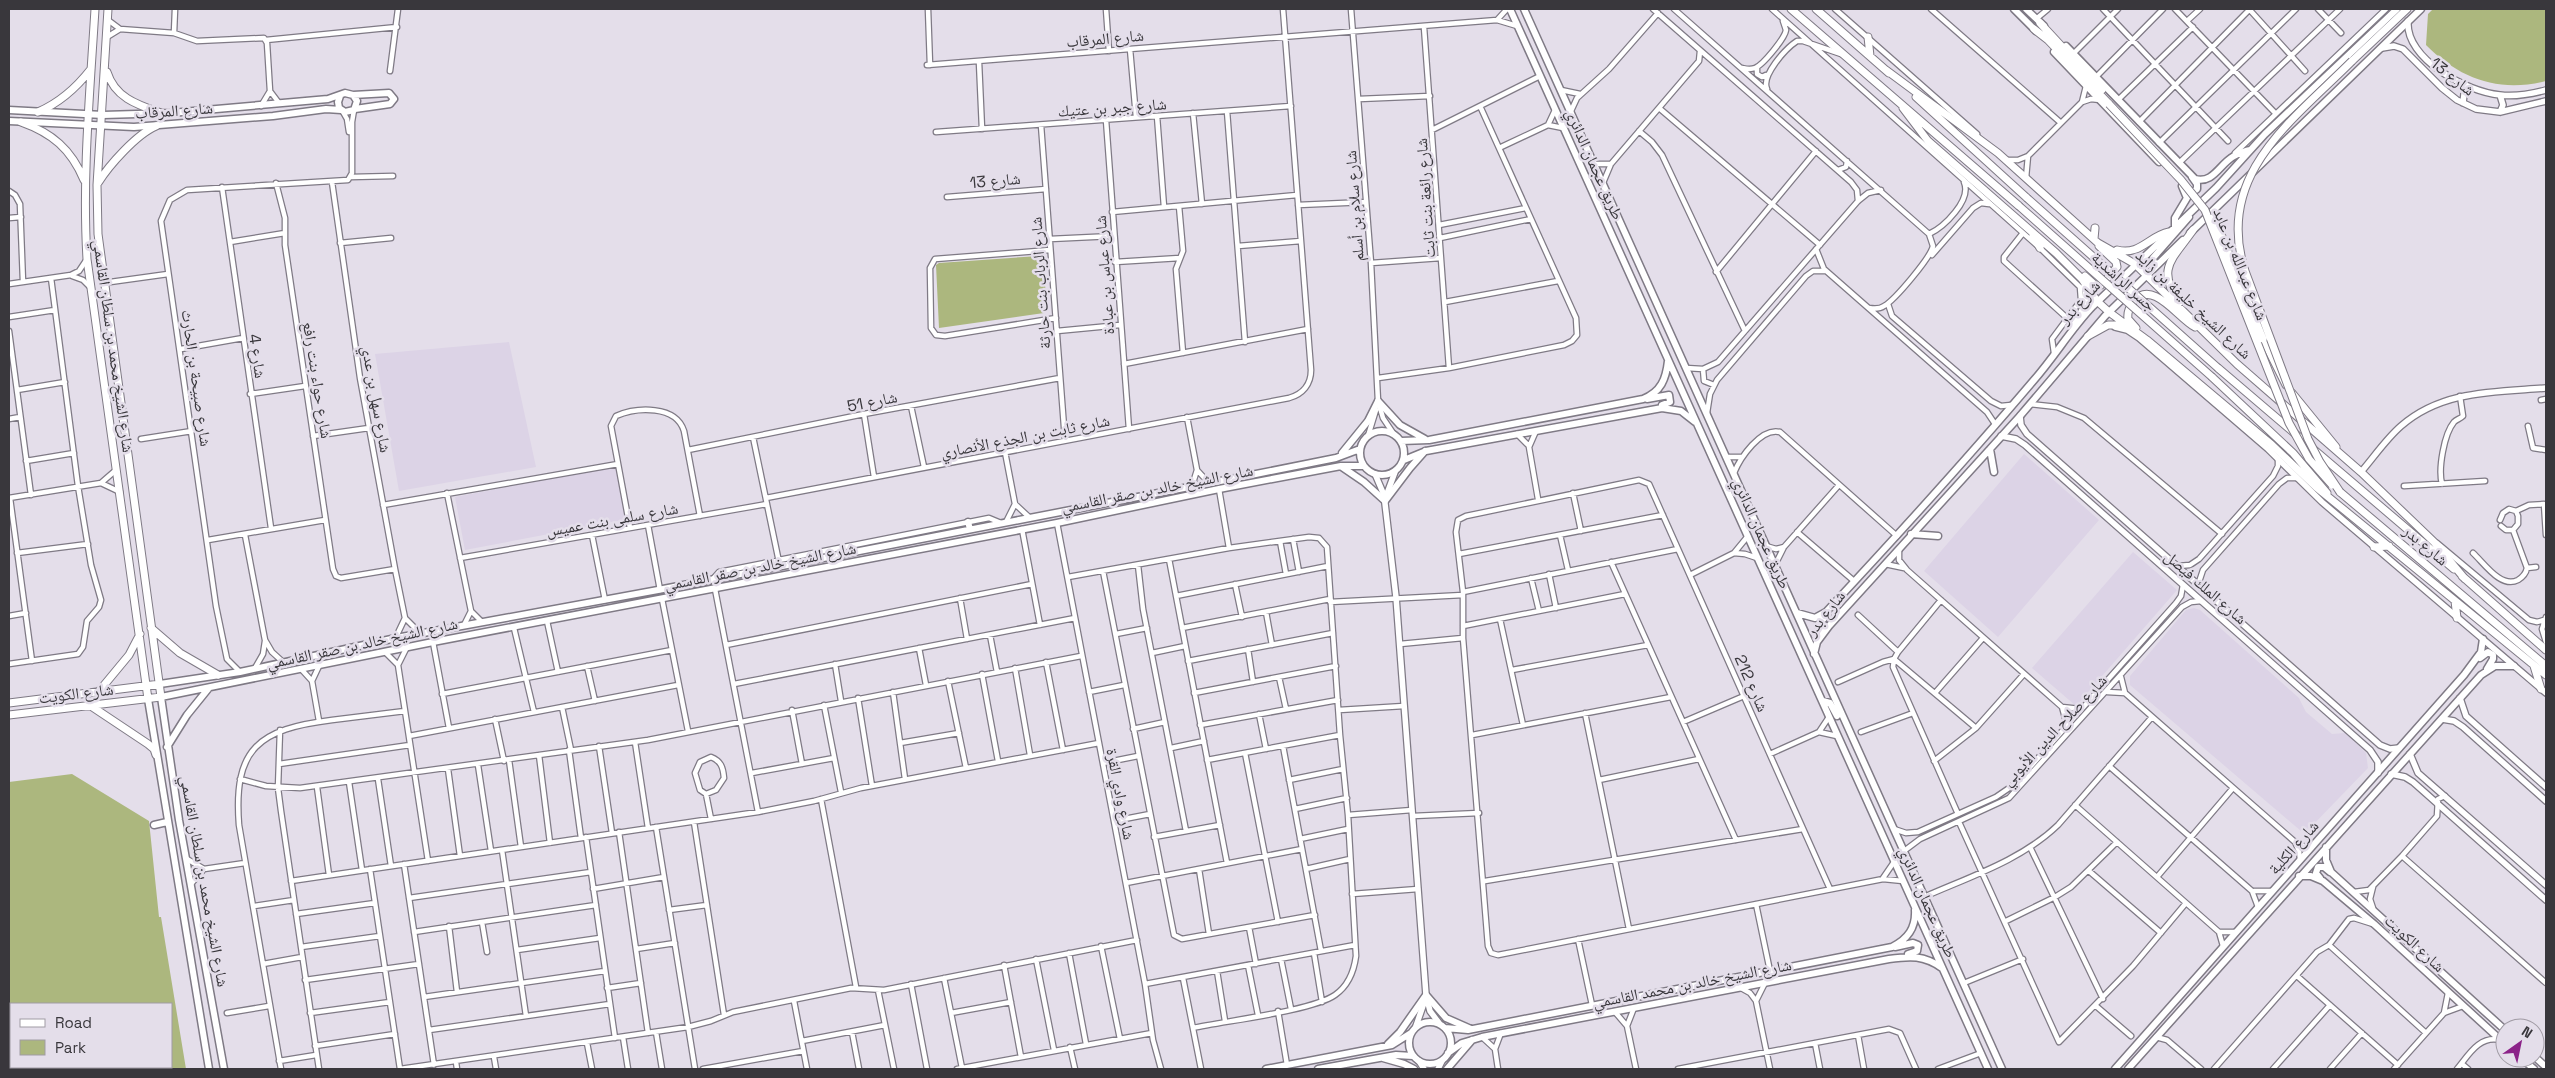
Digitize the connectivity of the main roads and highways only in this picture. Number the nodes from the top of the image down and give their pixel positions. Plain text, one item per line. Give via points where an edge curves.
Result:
1 (95, 9) edge
2 (108, 9) edge
3 (1508, 9) edge
4 (1524, 9) edge
5 (1791, 9) edge
6 (1816, 9) edge
7 (2014, 9) edge
8 (2026, 9) edge
9 (2397, 9) edge
10 (2407, 9) edge
11 (2420, 9) edge
12 (2038, 21) junction
13 (2034, 29) junction
14 (1868, 38) road end
15 (1870, 56) junction
16 (106, 68) junction
17 (91, 69) junction
18 (1886, 70) junction
19 (353, 95) junction
20 (340, 96) junction
21 (2113, 102) junction
22 (1903, 108) junction
23 (9, 110) edge
24 (355, 110) junction
25 (342, 111) junction
26 (38, 112) junction
27 (161, 113) junction
28 (88, 114) junction
29 (103, 115) junction
30 (9, 121) edge
31 (21, 122) junction
32 (88, 125) junction
33 (102, 126) junction
34 (156, 126) junction
35 (2250, 149) junction
36 (2230, 159) junction
37 (2192, 177) junction
38 (85, 182) junction
39 (97, 185) junction
40 (2184, 188) junction
41 (2216, 188) junction
42 (2027, 198) joint
43 (1998, 211) road end
44 (2191, 211) junction
45 (2010, 212) junction
46 (2095, 228) dead end
47 (2172, 230) junction
48 (2193, 230) junction
49 (2027, 232) junction
50 (2097, 242) junction
51 (2040, 248) road end
52 (2056, 253) junction
53 (2063, 259) junction
54 (2136, 264) junction
55 (2158, 264) junction
56 (2147, 275) junction
57 (2097, 301) junction
58 (2109, 312) junction
59 (2188, 316) junction
60 (2074, 326) junction
61 (2130, 328) junction
62 (2202, 330) junction
63 (2088, 336) junction
64 (2147, 340) junction
65 (1668, 360) junction
66 (2218, 368) joint
67 (1643, 399) junction
68 (1644, 410) junction
69 (1698, 426) junction
70 (1429, 440) junction
71 (1401, 441) junction
72 (1360, 448) junction
73 (1990, 449) junction
74 (1426, 451) junction
75 (2340, 454) junction
76 (1336, 458) junction
77 (1404, 460) junction
78 (1341, 466) junction
79 (1364, 466) junction
80 (1994, 472) dead end
81 (2340, 492) junction
82 (2330, 497) junction
83 (1095, 505) junction
84 (1081, 518) junction
85 (968, 522) road end
86 (970, 529) junction
87 (1911, 534) junction
88 (1938, 536) dead end
89 (2389, 546) junction
90 (2374, 547) road end
91 (2465, 579) junction
92 (1844, 592) junction
93 (2455, 601) junction
94 (1797, 614) junction
95 (515, 617) junction
96 (2457, 618) road end
97 (151, 628) junction
98 (500, 630) junction
99 (140, 634) junction
100 (1823, 634) junction
101 (2482, 639) road end
102 (2546, 650) edge
103 (1814, 654) junction
104 (2476, 660) junction
105 (2514, 666) road end
106 (2534, 666) junction
107 (2546, 666) edge
108 (2486, 671) junction
109 (218, 675) junction
110 (2546, 675) edge
111 (160, 684) junction
112 (146, 685) junction
113 (208, 689) junction
114 (99, 691) junction
115 (2544, 691) edge
116 (161, 697) junction
117 (148, 699) junction
118 (1823, 702) junction
119 (9, 703) edge
120 (87, 704) junction
121 (9, 715) edge
122 (167, 747) junction
123 (156, 755) junction
124 (1869, 777) junction
125 (167, 822) junction
126 (154, 825) dead end
127 (2326, 847) junction
128 (2331, 872) junction
129 (2299, 876) junction
130 (2323, 881) junction
131 (1915, 906) junction
132 (1892, 947) junction
133 (1889, 959) junction
134 (1943, 969) junction
135 (2495, 1021) edge
136 (1442, 1026) junction
137 (1472, 1030) junction
138 (1411, 1033) junction
139 (2495, 1035) edge
140 (1475, 1039) junction
141 (1384, 1047) junction
142 (1448, 1053) junction
143 (1413, 1056) junction
144 (1381, 1058) junction
145 (210, 1069) edge
146 (224, 1069) edge
147 (1266, 1069) edge
148 (1318, 1069) edge
149 (1414, 1069) edge
150 (1447, 1069) edge
151 (1988, 1069) edge
152 (2002, 1069) edge
153 (2115, 1069) edge
154 (2128, 1069) edge

1 - 17 main road, شارع الشيخ محمد بن سلطان القاسمي
2 - 16 main road, شارع الشيخ محمد بن سلطان القاسمي
3 - 65 main road, طريق عجمان الدائري
4 - 94 main road, طريق عجمان الدائري
5 - 22 main road
6 - 15 main road, شارع الشيخ خليفة بن زايد
7 - 13 main road, شارع عبدالله بن عابد
8 - 12 main road, شارع عبدالله بن عابد
9 - 35 main road, شارع بدر
10 - 81 main road, شارع بدر, bridge via 2261,155 2244,187 2237,222 2245,271 2308,439
11 - 48 main road, شارع بدر
12 - 21 main road, شارع عبدالله بن عابد
12 - 21 main road, شارع عبدالله بن عابد via 2096,77
13 - 21 main road, شارع عبدالله بن عابد
13 - 40 main road, شارع عبدالله بن عابد
14 - 15 main road
15 - 18 main road, شارع الشيخ خليفة بن زايد
16 - 27 main road via 112,84 123,97
16 - 29 main road, شارع الشيخ محمد بن سلطان القاسمي
17 - 26 main road via 69,92
17 - 28 main road, شارع الشيخ محمد بن سلطان القاسمي
18 - 42 main road, شارع الشيخ خليفة بن زايد
18 - 50 main road, شارع الشيخ خليفة بن زايد via 2007,160
19 - 20 main road
19 - 24 main road via 357,101
19 - 24 main road via 389,93 394,99 390,104
20 - 25 main road via 338,105
20 - 27 main road, شارع المرقاب
21 - 37 main road, شارع عبدالله بن عابد via 2139,122
21 - 75 main road, شارع عبدالله بن عابد, bridge via 2192,186 2209,209 2263,339 2287,386
21 - 81 main road, شارع عبدالله بن عابد, bridge via 2205,210 2292,430 2314,466
22 - 45 main road via 1928,140
22 - 82 main road, جسر الراشدية, bridge via 2212,377 2293,453
23 - 26 main road, شارع المرقاب
24 - 25 main road
25 - 34 main road, شارع المرقاب via 326,109
26 - 28 main road, شارع المرقاب
27 - 29 main road, شارع المرقاب
28 - 29 main road, شارع المرقاب
28 - 32 main road, شارع الشيخ محمد بن سلطان القاسمي
29 - 33 main road, شارع الشيخ محمد بن سلطان القاسمي
30 - 31 main road, شارع المرقاب
31 - 32 main road, شارع المرقاب
31 - 38 main road via 52,135 78,166
32 - 33 main road, شارع المرقاب
32 - 38 main road, شارع الشيخ محمد بن سلطان القاسمي
33 - 34 main road, شارع المرقاب
33 - 39 main road, شارع الشيخ محمد بن سلطان القاسمي
34 - 39 main road via 118,159
35 - 36 main road
35 - 41 main road, شارع بدر
36 - 37 main road via 2207,179
36 - 41 main road
37 - 40 main road via 2197,189 2191,192
38 - 99 main road, شارع الشيخ محمد بن سلطان القاسمي via 90,287
39 - 97 main road, شارع الشيخ محمد بن سلطان القاسمي via 103,283
40 - 47 main road via 2186,202 2176,215
41 - 44 main road, شارع بدر
42 - 66 main road, جسر الراشدية, bridge
43 - 45 main road
44 - 47 main road, شارع بدر
44 - 55 main road via 2184,225 2153,258
45 - 49 main road
46 - 50 main road
47 - 50 main road via 2134,251 2122,251
47 - 54 main road, شارع بدر
48 - 55 main road, شارع بدر
48 - 59 main road via 2171,262 2167,276 2171,290
49 - 51 main road
49 - 52 main road
50 - 52 main road via 2117,265 2101,285 2092,284
50 - 54 main road, شارع الشيخ خليفة بن زايد
52 - 53 main road
53 - 57 main road
53 - 60 main road via 2085,286 2087,294
54 - 56 main road, شارع الشيخ خليفة بن زايد
54 - 57 main road, شارع بدر
55 - 56 main road, شارع بدر
56 - 58 main road, شارع بدر
56 - 59 main road, شارع الشيخ خليفة بن زايد
57 - 58 main road
57 - 60 main road, شارع بدر
58 - 61 main road
58 - 63 main road, شارع بدر
59 - 62 main road, شارع الشيخ خليفة بن زايد
60 - 92 main road, شارع بدر via 2035,380
61 - 63 main road via 2117,324 2103,327
61 - 64 main road
62 - 64 main road via 2153,294 2145,294 2134,302 2127,316
62 - 75 main road, شارع الشيخ خليفة بن زايد
63 - 73 main road, شارع بدر
64 - 82 main road
65 - 67 main road via 1662,385
65 - 69 main road, طريق عجمان الدائري
66 - 91 main road, شارع الشيخ خليفة بن زايد
67 - 68 main road via 1668,395 1672,400
67 - 70 main road
68 - 69 main road via 1677,410
68 - 74 main road
69 - 118 main road, طريق عجمان الدائري
70 - 71 main road
70 - 76 main road via 1400,426 1378,401 1364,427
71 - 72 main road via 1393,433 1380,431 1368,436
71 - 77 main road
72 - 76 main road, شارع الشيخ خالد بن صقر القاسمي
72 - 79 main road
73 - 80 main road
73 - 87 main road, شارع بدر
74 - 77 main road
74 - 78 main road via 1385,502
75 - 91 main road, شارع الشيخ خليفة بن زايد via 2426,535
76 - 83 main road, شارع الشيخ خالد بن صقر القاسمي
77 - 79 main road via 1395,472 1385,475 1375,474
78 - 79 main road, شارع الشيخ خالد بن صقر القاسمي
78 - 84 main road, شارع الشيخ خالد بن صقر القاسمي
81 - 107 main road, شارع بدر
82 - 89 main road
83 - 84 main road via 1104,508
83 - 86 main road, شارع الشيخ خالد بن صقر القاسمي
84 - 98 main road, شارع الشيخ خالد بن صقر القاسمي
85 - 86 main road
86 - 95 main road, شارع الشيخ خالد بن صقر القاسمي via 779,563 712,580
87 - 88 main road
87 - 100 main road, شارع بدر
89 - 90 main road
89 - 93 main road
91 - 102 main road, شارع الشيخ خليفة بن زايد
92 - 94 main road, شارع بدر via 1819,617
92 - 100 main road via 1818,625
93 - 96 main road
93 - 106 main road
94 - 103 main road, طريق عجمان الدائري
95 - 98 main road via 498,624
95 - 109 main road, شارع الشيخ خالد بن صقر القاسمي
97 - 109 main road via 166,643
97 - 111 main road, شارع الشيخ محمد بن سلطان القاسمي
98 - 113 main road, شارع الشيخ خالد بن صقر القاسمي
99 - 112 main road, شارع الشيخ محمد بن سلطان القاسمي
99 - 114 main road via 129,655
100 - 103 main road, شارع بدر
101 - 104 main road, شارع الكلية via 2482,649
103 - 124 main road, طريق عجمان الدائري
104 - 108 main road via 2485,653 2491,653 2493,659
104 - 153 main road, شارع الكلية
105 - 108 main road via 2500,665
106 - 110 main road
106 - 115 main road
108 - 127 main road, شارع الكلية
109 - 111 main road, شارع الشيخ خالد بن صقر القاسمي
111 - 112 main road, شارع الكويت
111 - 116 main road, شارع الشيخ محمد بن سلطان القاسمي
112 - 114 main road, شارع الكويت
112 - 117 main road, شارع الشيخ محمد بن سلطان القاسمي
113 - 116 main road, شارع الشيخ خالد بن صقر القاسمي
113 - 122 main road
114 - 119 main road, شارع الكويت
116 - 117 main road, شارع الكويت
116 - 122 main road, شارع الشيخ محمد بن سلطان القاسمي
117 - 120 main road, شارع الكويت
117 - 123 main road, شارع الشيخ محمد بن سلطان القاسمي
118 - 124 main road via 1830,703 1860,766
118 - 131 main road, طريق عجمان الدائري
120 - 121 main road, شارع الكويت
120 - 123 main road via 148,744
122 - 146 main road, شارع الشيخ محمد بن سلطان القاسمي
123 - 125 main road, شارع الشيخ محمد بن سلطان القاسمي
124 - 152 main road, طريق عجمان الدائري
125 - 126 main road
125 - 145 main road, شارع الشيخ محمد بن سلطان القاسمي
127 - 128 main road via 2326,860
127 - 129 main road, شارع الكلية
128 - 130 main road via 2318,867 2316,873
128 - 135 main road, شارع الكويت
129 - 130 main road, شارع الكويت
129 - 154 main road, شارع الكلية
130 - 139 main road, شارع الكويت
131 - 132 main road, شارع الشيخ خالد بن محمد القاسمي via 1911,931 1902,942
131 - 134 main road, طريق عجمان الدائري
132 - 133 main road via 1913,943 1919,948 1916,952
132 - 137 main road, شارع الشيخ خالد بن محمد القاسمي
133 - 134 main road, شارع الشيخ خالد بن محمد القاسمي via 1918,956
133 - 140 main road, شارع الشيخ خالد بن محمد القاسمي
134 - 151 main road, طريق عجمان الدائري
136 - 137 main road, شارع الشيخ خالد بن محمد القاسمي via 1460,1031
136 - 138 main road via 1425,1022
136 - 142 main road via 1451,1038
137 - 141 main road via 1446,1018 1426,995 1396,1037
138 - 141 main road
138 - 143 main road via 1408,1043
140 - 142 main road, شارع الشيخ خالد بن محمد القاسمي
140 - 150 main road
141 - 147 main road
142 - 143 main road via 1442,1061 1430,1064 1419,1062
143 - 144 main road via 1401,1054
144 - 148 main road
144 - 149 main road

